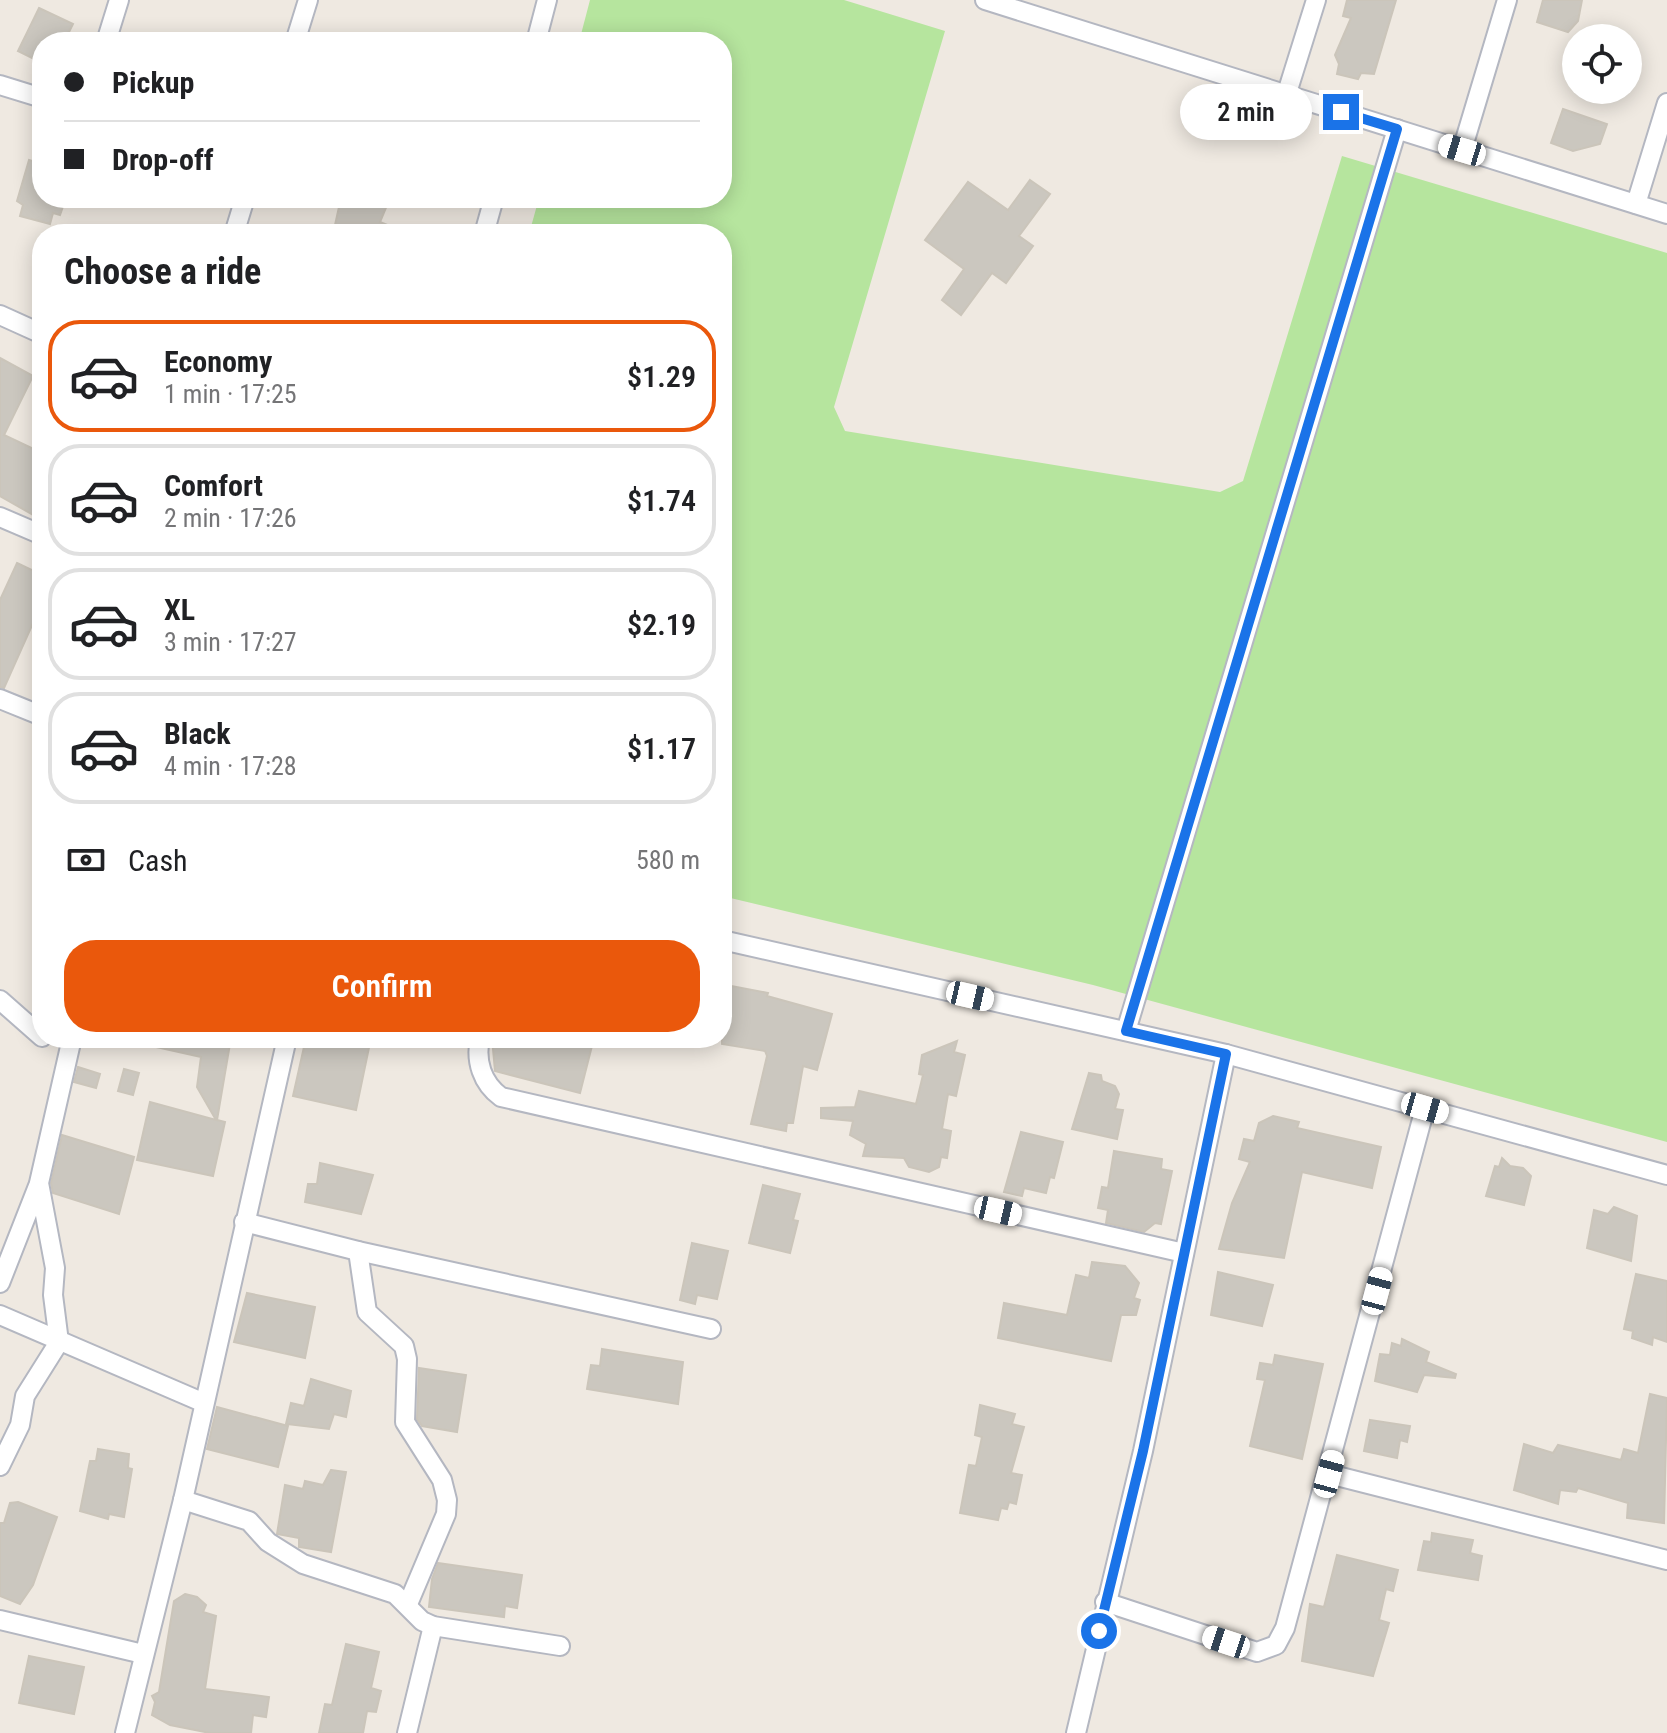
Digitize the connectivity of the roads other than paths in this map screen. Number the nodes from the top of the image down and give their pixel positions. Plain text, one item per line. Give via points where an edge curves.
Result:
1 (119, 0) edge
2 (308, 0) edge
3 (547, 0) edge
4 (985, 0) edge
5 (1316, 0) edge
6 (1507, 0) edge
7 (109, 32) edge
8 (298, 32) edge
9 (539, 32) edge
10 (0, 85) edge
11 (32, 95) edge
12 (1286, 96) junction
13 (1667, 103) edge
14 (1397, 129) junction
15 (1462, 150) junction
16 (1636, 204) junction
17 (1667, 214) edge
18 (0, 315) edge
19 (32, 329) edge
20 (0, 517) edge
21 (32, 531) edge
22 (0, 699) edge
23 (32, 712) edge
24 (732, 942) edge
25 (0, 1000) edge
26 (32, 1028) edge
27 (1126, 1031) junction
28 (55, 1048) edge
29 (68, 1048) edge
30 (285, 1048) edge
31 (478, 1048) edge
32 (1226, 1054) junction
33 (65, 1057) junction
34 (1425, 1108) junction
35 (1667, 1175) edge
36 (39, 1183) junction
37 (244, 1222) junction
38 (358, 1251) junction
39 (1184, 1253) junction
40 (0, 1283) edge
41 (0, 1315) edge
42 (711, 1329) dead end
43 (59, 1342) junction
44 (202, 1402) junction
45 (0, 1466) edge
46 (1329, 1474) junction
47 (183, 1500) junction
48 (1667, 1560) edge
49 (1105, 1602) junction
50 (408, 1604) junction
51 (0, 1620) edge
52 (433, 1626) junction
53 (560, 1646) dead end
54 (143, 1654) junction
55 (125, 1733) edge
56 (407, 1733) edge
57 (1076, 1733) edge

1 - 7 street
2 - 8 street
3 - 9 street
4 - 12 street
5 - 12 street
6 - 15 street
10 - 11 street
12 - 14 street
13 - 16 street
14 - 15 street
14 - 27 street
15 - 16 street
16 - 17 street
18 - 19 street
20 - 21 street
22 - 23 street
24 - 27 street
25 - 26 street
27 - 32 street
28 - 33 street
29 - 33 street
30 - 37 street
31 - 39 street via 487,1087 501,1097
32 - 34 street
32 - 39 street
33 - 36 street
34 - 35 street
34 - 46 street
36 - 40 street
36 - 43 street via 55,1268
37 - 38 street
37 - 44 street
38 - 42 street
38 - 50 street via 367,1312 404,1346 405,1422 442,1480 447,1500
39 - 49 street
41 - 43 street
43 - 44 street
43 - 45 street via 25,1396 20,1425
44 - 47 street
46 - 48 street
46 - 49 street via 1276,1645 1257,1652
47 - 50 street via 249,1521 287,1557 380,1586
47 - 54 street
49 - 57 street
50 - 52 street
51 - 54 street
52 - 53 street
52 - 56 street
54 - 55 street

